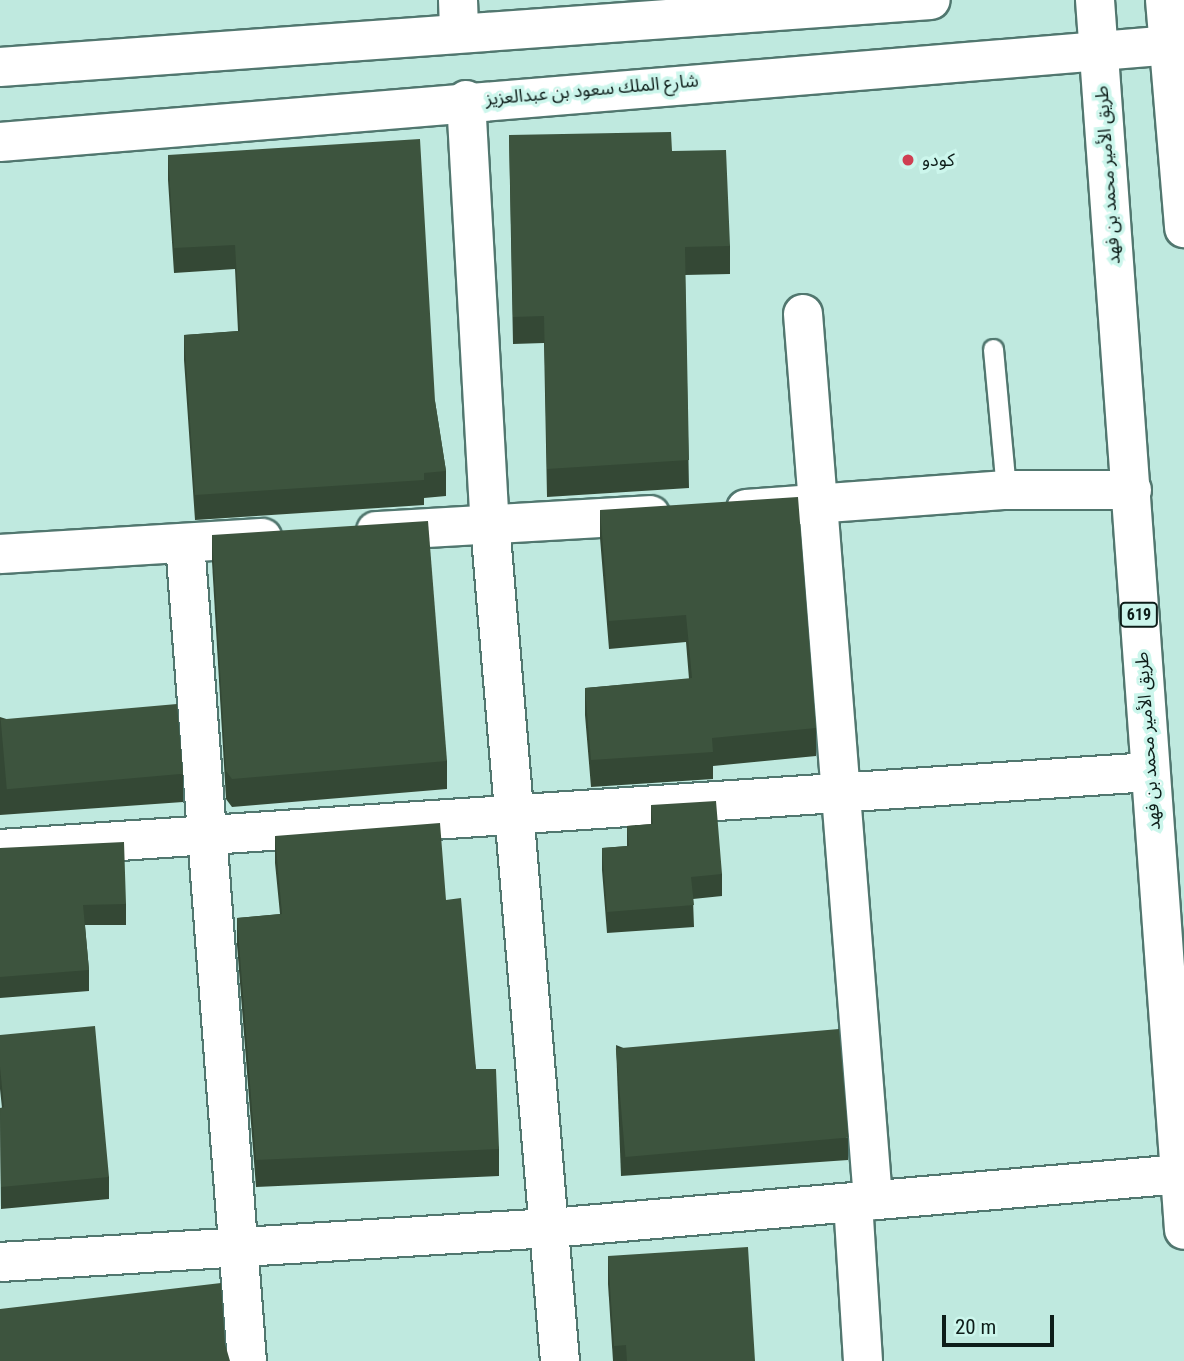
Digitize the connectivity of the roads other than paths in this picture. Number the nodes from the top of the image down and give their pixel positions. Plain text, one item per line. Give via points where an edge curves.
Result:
1 (932, 0) edge
2 (1095, 0) edge
3 (1165, 0) edge
4 (458, 17) edge
5 (1177, 44) edge
6 (1098, 49) junction
7 (0, 68) edge
8 (466, 100) junction
9 (0, 142) edge
10 (1184, 228) edge
11 (803, 314) dead end
12 (993, 349) dead end
13 (1006, 490) junction
14 (1132, 490) junction
15 (816, 505) junction
16 (490, 524) junction
17 (338, 533) edge
18 (296, 536) edge
19 (186, 543) junction
20 (0, 554) edge
21 (1149, 772) junction
22 (841, 791) junction
23 (514, 815) junction
24 (209, 835) junction
25 (0, 849) edge
26 (1181, 1174) junction
27 (863, 1201) junction
28 (550, 1228) junction
29 (1184, 1230) edge
30 (238, 1248) junction
31 (0, 1262) edge
32 (247, 1361) edge
33 (560, 1361) edge
34 (863, 1361) edge

1 - 4 main road
2 - 6 main road, طريق الأمير محمد بن فهد / 619
3 - 5 main road
4 - 7 main road
5 - 6 main road, شارع الملك سعود بن عبدالعزيز
5 - 10 main road
6 - 8 main road, شارع الملك سعود بن عبدالعزيز
6 - 14 main road, طريق الأمير محمد بن فهد / 619
8 - 9 main road, شارع الملك سعود بن عبدالعزيز
8 - 16 main road
11 - 15 main road
12 - 13 lane
13 - 14 main road
13 - 15 main road
14 - 21 main road, طريق الأمير محمد بن فهد / 619
15 - 16 main road
15 - 22 main road
16 - 17 main road
16 - 23 main road
18 - 19 main road
19 - 20 main road
19 - 24 main road
21 - 22 main road
21 - 26 main road, طريق الأمير محمد بن فهد / 619
22 - 23 main road
22 - 27 main road
23 - 24 main road
23 - 28 main road
24 - 25 main road
24 - 30 main road
26 - 27 main road
26 - 29 main road, طريق الأمير محمد بن فهد / 619
27 - 28 main road
27 - 34 main road
28 - 30 main road
28 - 33 main road
30 - 31 main road
30 - 32 main road

